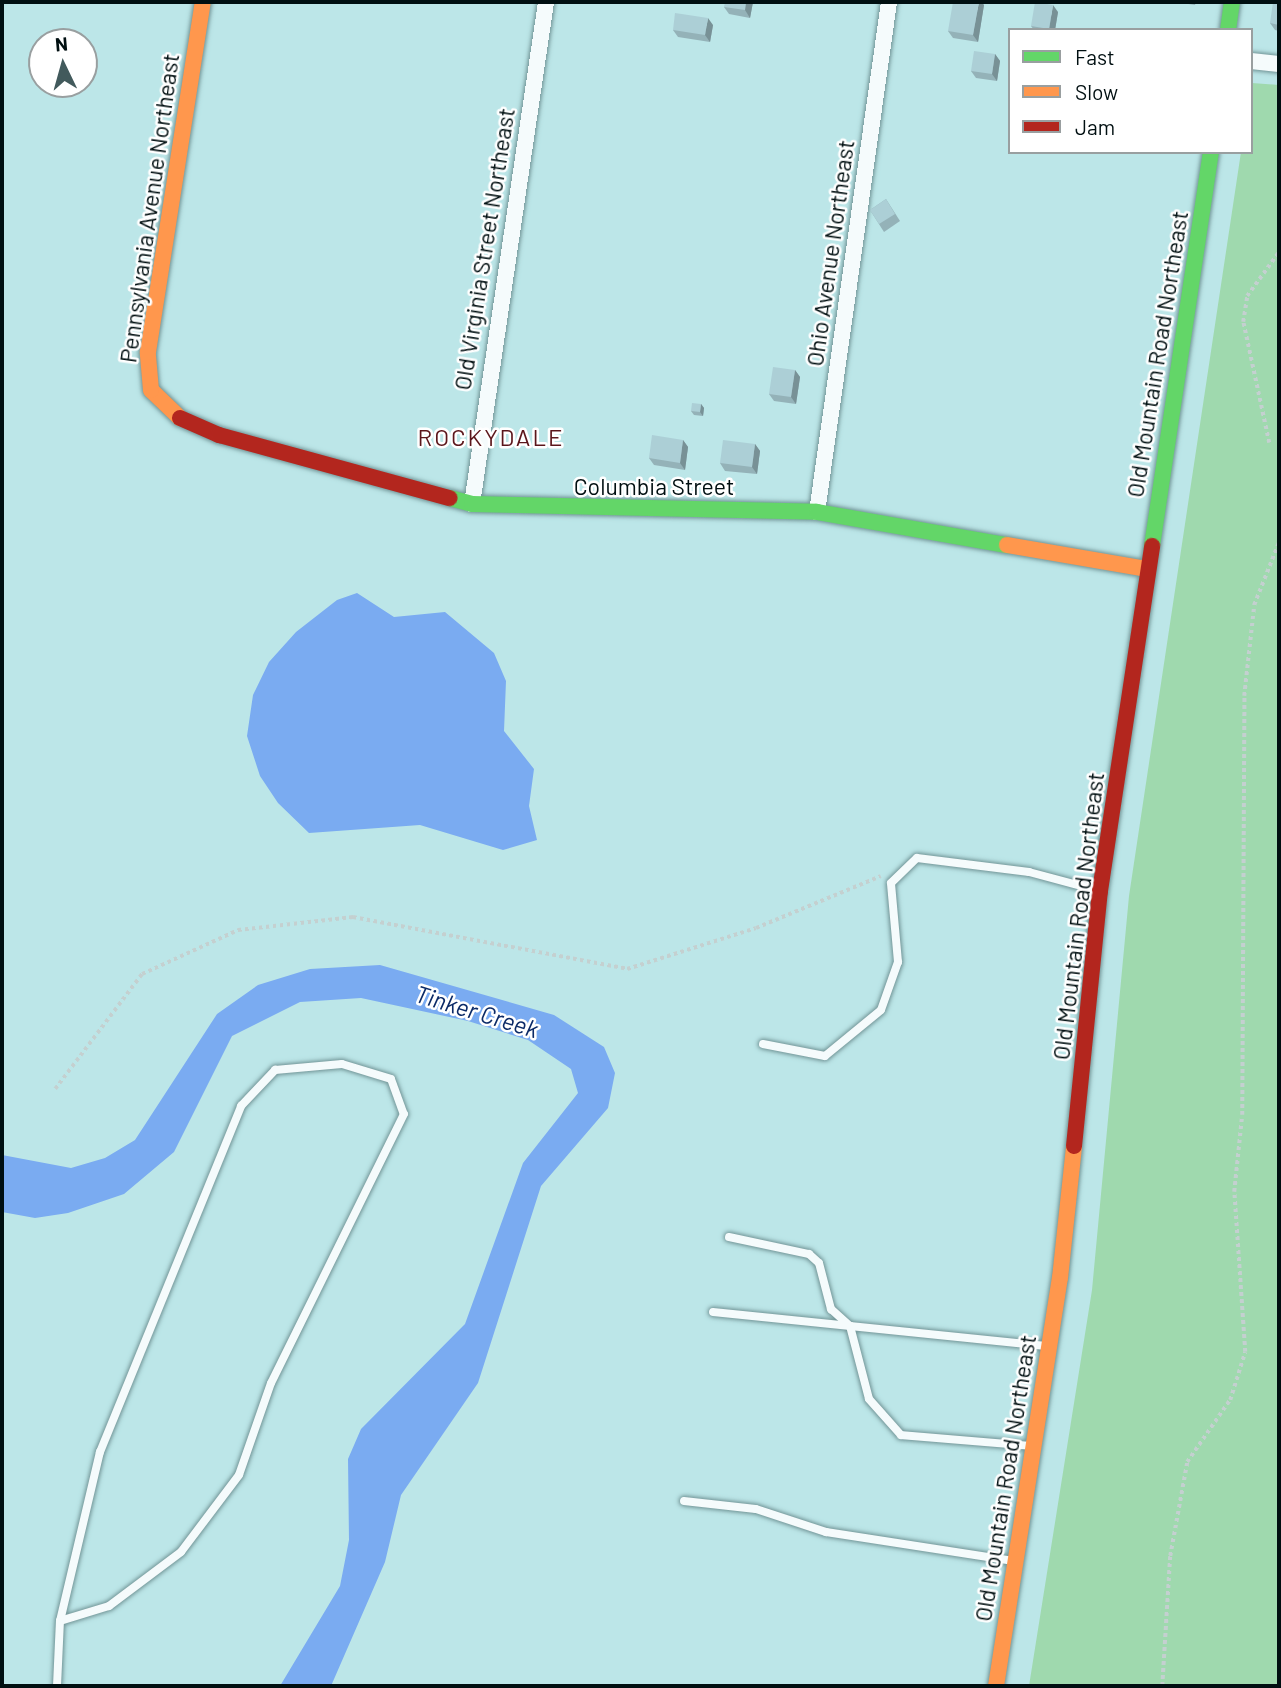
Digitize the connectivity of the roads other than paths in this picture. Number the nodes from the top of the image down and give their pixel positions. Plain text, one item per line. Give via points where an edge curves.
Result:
1 (203, 2) edge
2 (546, 2) edge
3 (889, 2) edge
4 (1232, 2) edge
5 (1228, 28) edge
6 (1253, 61) edge
7 (1279, 64) edge
8 (1211, 154) edge
9 (171, 414) joint
10 (472, 504) junction
11 (817, 512) junction
12 (1147, 569) junction
13 (1100, 891) junction
14 (762, 1044) dead end
15 (729, 1237) dead end
16 (713, 1312) dead end
17 (850, 1326) junction
18 (1049, 1346) junction
19 (1033, 1446) junction
20 (684, 1501) dead end
21 (1014, 1561) junction
22 (61, 1621) junction
23 (57, 1686) edge
24 (996, 1686) edge

1 - 9 street, Pennsylvania Avenue Northeast via 148,352 150,390
2 - 10 street, Old Virginia Street Northeast
3 - 11 street, Ohio Avenue Northeast
4 - 5 street
6 - 7 street
8 - 12 street, Old Mountain Road Northeast
9 - 10 street, Columbia Street via 219,435
10 - 11 street, Columbia Street
11 - 12 street, Columbia Street
12 - 13 street, Old Mountain Road Northeast
13 - 14 lane via 930,856 900,869 889,894 897,969 881,1010 825,1056
13 - 18 street, Old Mountain Road Northeast
15 - 17 lane via 809,1254 819,1263 831,1309
16 - 17 lane
17 - 18 lane
17 - 19 lane via 869,1399 889,1428 912,1438
18 - 19 street, Old Mountain Road Northeast
19 - 21 street, Old Mountain Road Northeast
20 - 21 lane via 756,1509 826,1532
21 - 24 street, Old Mountain Road Northeast
22 - 22 lane via 100,1452 246,1098 261,1079 291,1065 342,1064 382,1073 403,1101 401,1126 271,1382 239,1475 181,1552 109,1606
22 - 23 lane

